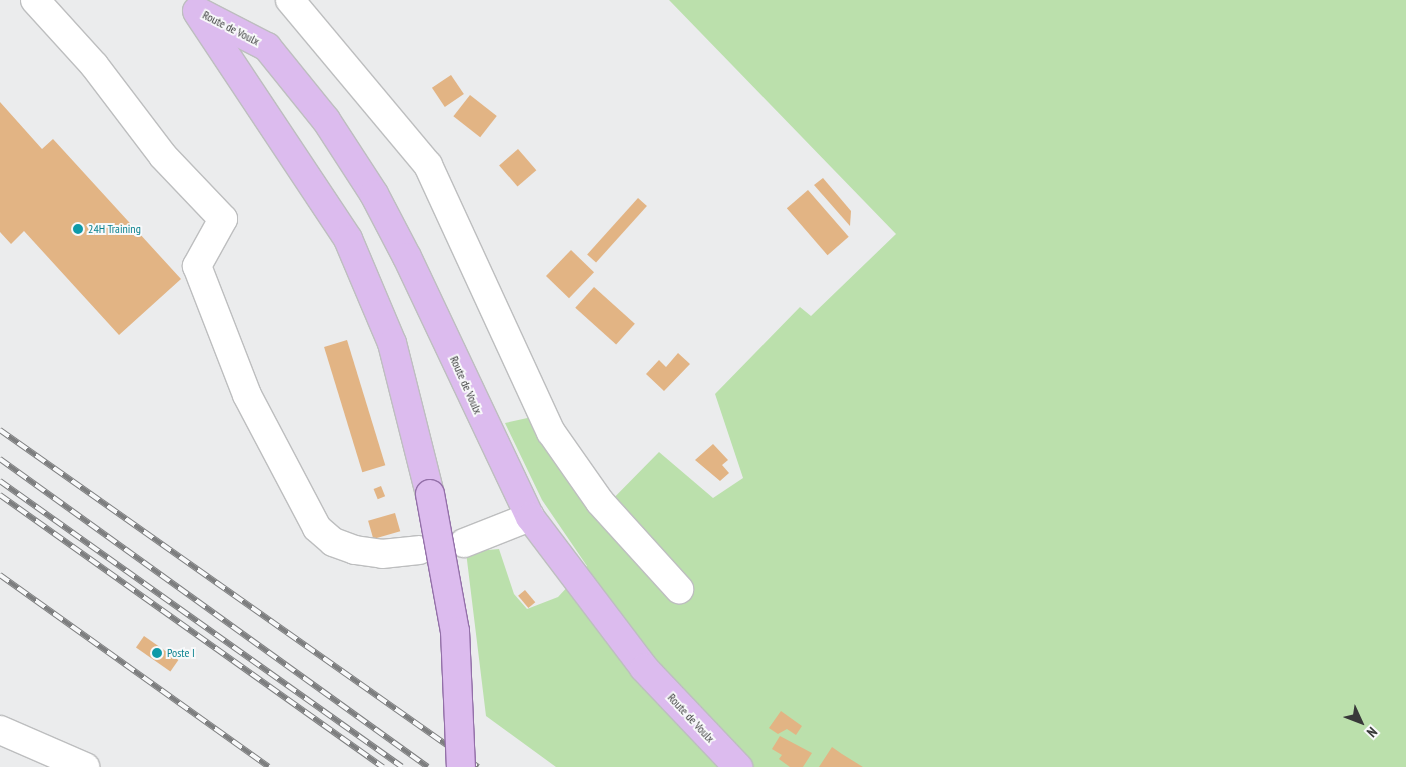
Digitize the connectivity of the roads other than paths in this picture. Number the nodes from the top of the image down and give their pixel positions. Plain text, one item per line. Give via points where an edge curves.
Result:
1 (35, 0) edge
2 (290, 0) edge
3 (193, 6) edge
4 (530, 518) junction
5 (464, 543) dead end
6 (419, 550) dead end
7 (679, 589) dead end
8 (0, 730) edge
9 (85, 767) edge
10 (461, 767) edge
11 (738, 767) edge

1 - 6 street via 94,65 163,156 223,219 197,266 247,394 317,528 333,542 355,550 382,554
2 - 7 street via 428,165 551,432 600,502
3 - 4 main road, Route de Voulx via 267,47 326,120 374,194 407,258
3 - 10 main road, bridge via 352,248 392,342 430,494 455,631
4 - 5 street
4 - 11 main road, Route de Voulx via 644,668
8 - 9 street

